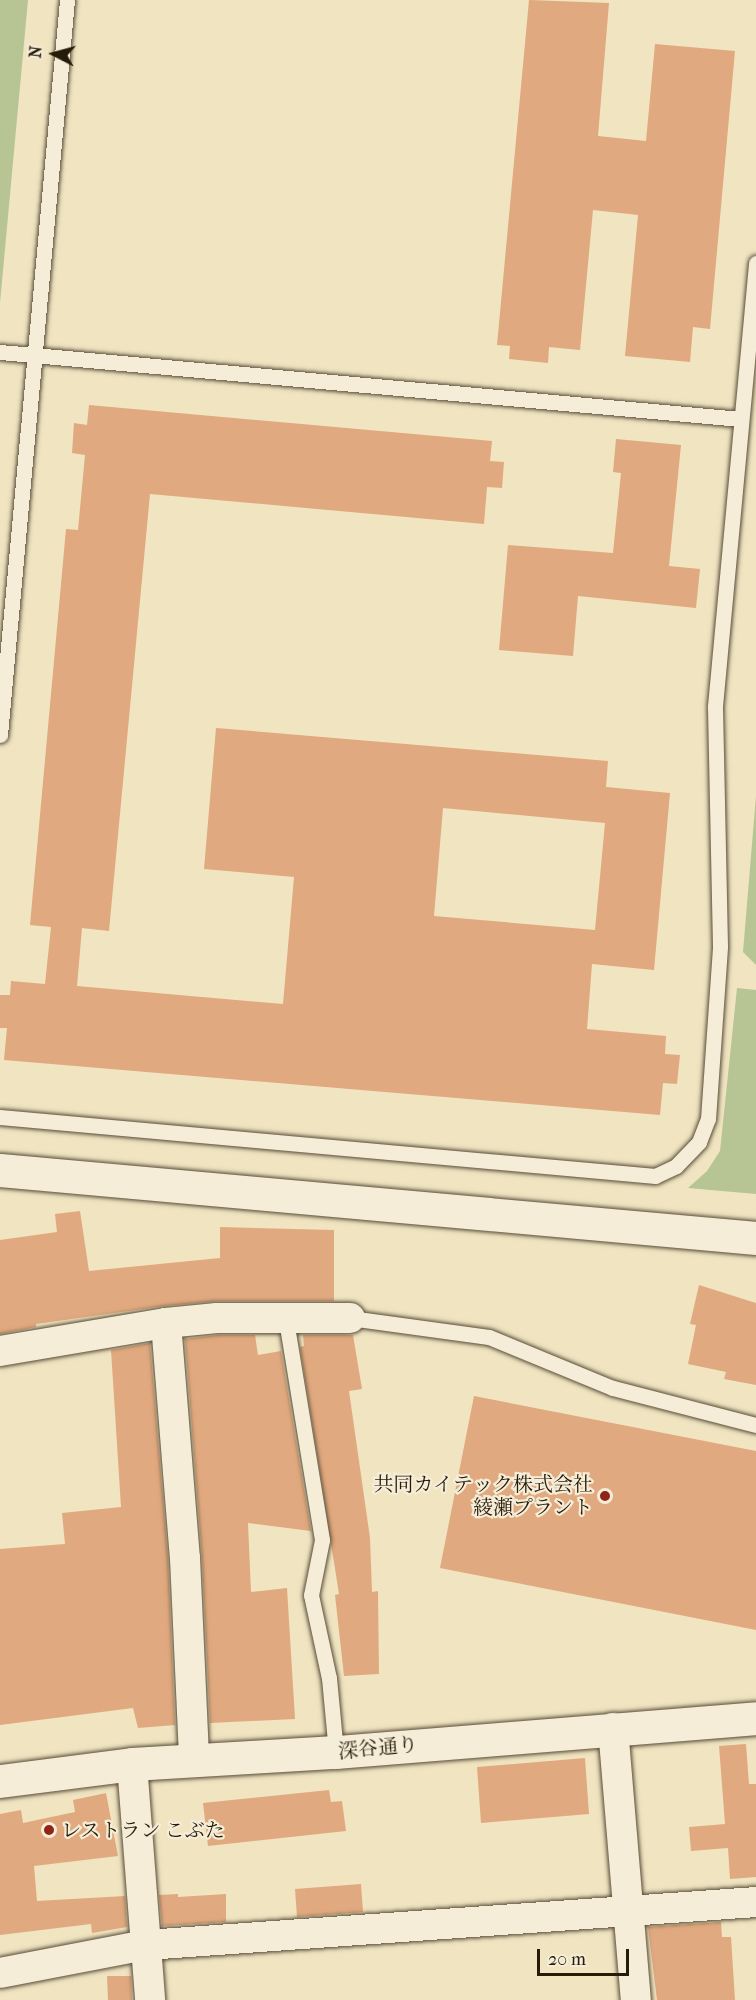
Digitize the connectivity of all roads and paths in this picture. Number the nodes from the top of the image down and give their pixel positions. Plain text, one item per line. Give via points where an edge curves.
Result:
1 (67, 0) edge
2 (756, 263) edge
3 (0, 352) edge
4 (34, 355) junction
5 (741, 418) junction
6 (4, 657) edge
7 (0, 735) edge
8 (0, 1117) edge
9 (0, 1170) edge
10 (756, 1238) edge
11 (350, 1318) joint
12 (286, 1320) junction
13 (166, 1323) junction
14 (0, 1351) edge
15 (756, 1425) edge
16 (756, 1718) edge
17 (614, 1728) junction
18 (336, 1752) junction
19 (194, 1760) junction
20 (132, 1764) junction
21 (0, 1781) edge
22 (756, 1902) edge
23 (628, 1912) junction
24 (146, 1945) junction
25 (0, 1973) edge
26 (150, 2000) edge
27 (636, 2000) edge

1 - 4 lane
2 - 5 lane
3 - 4 lane
4 - 5 lane
4 - 6 lane
5 - 8 lane via 715,706 720,946 708,1119 699,1142 676,1166 655,1176
6 - 7 lane
9 - 10 street
11 - 12 street
11 - 15 lane via 489,1338 613,1388
12 - 13 street via 217,1318
12 - 18 lane via 322,1540 311,1595 329,1678
13 - 14 street
13 - 19 street via 185,1558
16 - 17 street, 深谷通り
17 - 18 street, 深谷通り
17 - 23 street
18 - 19 street, 深谷通り
19 - 20 street, 深谷通り
20 - 21 street, 深谷通り
20 - 24 street
22 - 23 street
23 - 24 street
23 - 27 street
24 - 25 street
24 - 26 street

